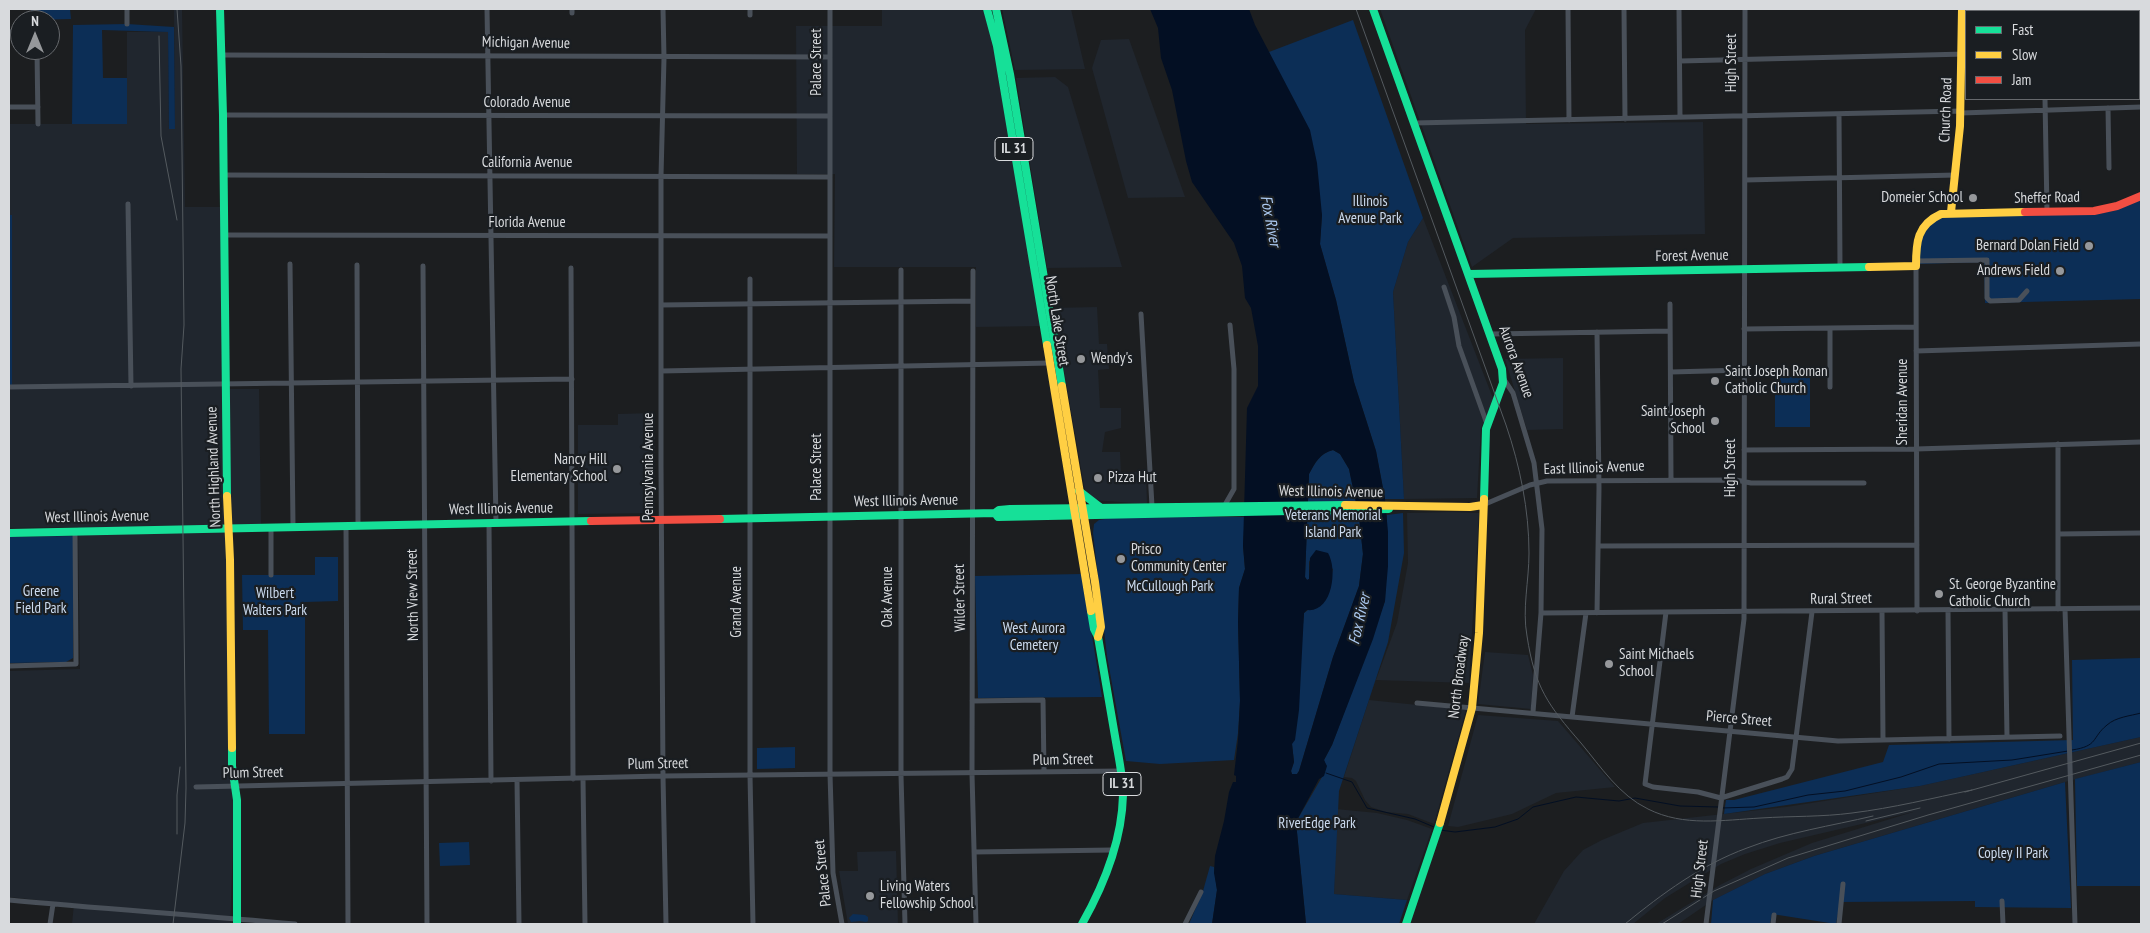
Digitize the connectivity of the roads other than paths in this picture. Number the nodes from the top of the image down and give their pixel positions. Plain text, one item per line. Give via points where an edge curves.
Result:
1 (127, 9) edge
2 (220, 9) edge
3 (487, 9) edge
4 (662, 9) edge
5 (830, 9) edge
6 (987, 9) edge
7 (996, 9) edge
8 (1373, 9) edge
9 (1568, 9) edge
10 (1624, 9) edge
11 (1679, 9) edge
12 (1745, 9) edge
13 (1962, 9) edge
14 (127, 24) dead end
15 (1964, 54) edge
16 (222, 55) junction
17 (488, 55) junction
18 (830, 57) junction
19 (664, 58) junction
20 (37, 60) edge
21 (1745, 60) junction
22 (1680, 61) junction
23 (2045, 100) edge
24 (9, 106) edge
25 (38, 107) junction
26 (2141, 107) edge
27 (2108, 108) junction
28 (2045, 110) junction
29 (1960, 112) junction
30 (1839, 114) junction
31 (223, 115) junction
32 (489, 115) junction
33 (664, 116) junction
34 (830, 116) junction
35 (1745, 116) junction
36 (1680, 117) junction
37 (1625, 119) junction
38 (1569, 120) junction
39 (1414, 123) junction
40 (38, 124) dead end
41 (2109, 168) dead end
42 (223, 175) junction
43 (491, 175) junction
44 (1956, 175) junction
45 (661, 176) junction
46 (830, 176) junction
47 (1839, 177) junction
48 (1745, 180) junction
49 (2141, 196) edge
50 (128, 204) dead end
51 (1951, 212) junction
52 (2047, 212) junction
53 (224, 235) junction
54 (492, 236) junction
55 (662, 236) junction
56 (830, 236) junction
57 (1916, 263) junction
58 (290, 264) dead end
59 (357, 265) dead end
60 (423, 266) dead end
61 (1840, 267) junction
62 (571, 268) dead end
63 (1744, 269) junction
64 (901, 270) dead end
65 (973, 271) dead end
66 (1468, 274) junction
67 (750, 279) dead end
68 (1444, 287) dead end
69 (2027, 292) dead end
70 (973, 301) junction
71 (829, 302) junction
72 (901, 302) junction
73 (1670, 304) dead end
74 (661, 305) junction
75 (750, 305) junction
76 (1141, 314) dead end
77 (1230, 325) dead end
78 (1916, 327) junction
79 (1830, 328) junction
80 (1744, 330) junction
81 (1670, 331) junction
82 (1597, 332) junction
83 (1491, 334) junction
84 (2141, 344) edge
85 (1916, 351) junction
86 (1058, 363) junction
87 (1050, 364) junction
88 (971, 365) junction
89 (900, 367) junction
90 (829, 368) junction
91 (750, 370) junction
92 (1744, 370) junction
93 (661, 371) junction
94 (1671, 372) junction
95 (1504, 378) junction
96 (572, 379) junction
97 (424, 380) junction
98 (494, 380) junction
99 (358, 382) junction
100 (291, 383) junction
101 (225, 384) junction
102 (131, 386) junction
103 (9, 387) edge
104 (1830, 387) dead end
105 (1487, 424) junction
106 (2141, 442) edge
107 (2058, 444) junction
108 (1916, 448) junction
109 (1744, 450) junction
110 (1598, 480) junction
111 (1671, 480) junction
112 (1743, 482) junction
113 (1537, 483) junction
114 (1864, 483) dead end
115 (1079, 491) junction
116 (1483, 505) junction
117 (1152, 506) junction
118 (1390, 506) joint
119 (1100, 508) junction
120 (1226, 509) junction
121 (1073, 512) junction
122 (1082, 512) junction
123 (971, 513) junction
124 (901, 515) junction
125 (830, 516) junction
126 (750, 517) junction
127 (662, 519) junction
128 (572, 521) junction
129 (493, 523) junction
130 (425, 524) junction
131 (358, 525) junction
132 (293, 526) junction
133 (346, 526) junction
134 (271, 527) junction
135 (229, 528) junction
136 (75, 531) junction
137 (9, 532) edge
138 (2141, 533) edge
139 (2058, 534) junction
140 (1917, 545) junction
141 (1599, 546) junction
142 (1744, 546) junction
143 (271, 575) dead end
144 (2141, 608) edge
145 (2058, 609) junction
146 (2065, 609) junction
147 (1948, 610) junction
148 (2006, 610) junction
149 (1882, 611) junction
150 (1917, 611) junction
151 (1541, 612) junction
152 (1666, 612) junction
153 (1744, 612) junction
154 (1812, 612) junction
155 (1586, 613) junction
156 (1597, 613) junction
157 (1098, 637) junction
158 (9, 666) edge
159 (972, 701) junction
160 (1417, 703) dead end
161 (1472, 708) junction
162 (1533, 712) junction
163 (1572, 717) junction
164 (1651, 723) junction
165 (1730, 730) junction
166 (1796, 736) junction
167 (2060, 736) dead end
168 (2007, 737) junction
169 (1949, 739) junction
170 (1883, 740) junction
171 (1121, 771) junction
172 (1044, 772) junction
173 (830, 774) junction
174 (972, 774) junction
175 (750, 775) junction
176 (901, 775) junction
177 (662, 776) junction
178 (573, 779) junction
179 (583, 779) junction
180 (517, 780) junction
181 (491, 781) junction
182 (428, 782) junction
183 (348, 784) junction
184 (235, 785) junction
185 (196, 787) dead end
186 (1112, 850) junction
187 (974, 852) junction
188 (1843, 884) dead end
189 (1201, 892) dead end
190 (9, 900) edge
191 (2002, 901) dead end
192 (52, 904) junction
193 (1774, 916) dead end
194 (238, 922) edge
195 (50, 924) edge
196 (295, 924) edge
197 (348, 924) edge
198 (427, 924) edge
199 (519, 924) edge
200 (585, 924) edge
201 (666, 924) edge
202 (753, 924) edge
203 (842, 924) edge
204 (905, 924) edge
205 (976, 924) edge
206 (1082, 924) edge
207 (1185, 924) edge
208 (1406, 924) edge
209 (1706, 924) edge
210 (1773, 924) edge
211 (1839, 924) edge
212 (2002, 924) edge
213 (2075, 924) edge

1 - 14 street
2 - 16 main road, North Highland Avenue
3 - 17 street
4 - 19 street, Pennsylvania Avenue
5 - 18 street, Palace Street
6 - 87 main road, North Lake Street / IL 31 via 996,45
7 - 86 main road, North Lake Street via 1010,74
8 - 39 main road, Aurora Avenue
9 - 38 street
10 - 37 street
11 - 22 street
12 - 21 street, High Street
13 - 15 main road, Church Road
15 - 21 street
15 - 29 main road, Church Road
16 - 17 street, Michigan Avenue
16 - 31 main road, North Highland Avenue
17 - 19 street, Michigan Avenue
17 - 32 street
18 - 19 street, Michigan Avenue
18 - 34 street, Palace Street
19 - 33 street, Pennsylvania Avenue
20 - 25 street
21 - 22 street
21 - 35 street, High Street
22 - 36 street
23 - 28 street
24 - 25 street
25 - 40 street
26 - 27 street
27 - 28 street
27 - 41 street
28 - 29 street
28 - 52 street
29 - 30 street
29 - 44 main road, Church Road
30 - 35 street
30 - 47 street
31 - 32 street, Colorado Avenue
31 - 42 main road, North Highland Avenue
32 - 33 street, Colorado Avenue
32 - 43 street
33 - 34 street, Colorado Avenue
33 - 45 street, Pennsylvania Avenue
34 - 46 street, Palace Street
35 - 36 street
35 - 48 street, High Street
36 - 37 street
37 - 38 street
38 - 39 street
39 - 66 main road, Aurora Avenue
42 - 43 street, California Avenue
42 - 53 main road, North Highland Avenue
43 - 45 street, California Avenue
43 - 54 street
44 - 47 street
44 - 51 main road, Church Road
45 - 46 street, California Avenue
45 - 55 street, Pennsylvania Avenue
46 - 56 street, Palace Street
47 - 48 street
47 - 61 street
48 - 63 street, High Street
49 - 52 main road, Sheffer Road via 2102,210
50 - 102 street
51 - 52 main road, Sheffer Road
51 - 57 main road, Sheridan Avenue via 1934,217 1923,226 1917,240
53 - 54 street, Florida Avenue
53 - 101 main road, North Highland Avenue
54 - 55 street, Florida Avenue
54 - 98 street
55 - 56 street, Florida Avenue
55 - 74 street, Pennsylvania Avenue
56 - 71 street, Palace Street
57 - 61 main road, Forest Avenue
57 - 69 street, Forest Avenue via 1987,260 1987,298 1990,301 2019,300
57 - 78 street, Sheridan Avenue
58 - 100 street
59 - 99 street
60 - 97 street, North View Street
61 - 63 main road, Forest Avenue
62 - 96 street
63 - 66 main road, Forest Avenue
63 - 80 street, High Street
64 - 72 street, Oak Avenue
65 - 70 street, Wilder Street
66 - 83 main road, Aurora Avenue
67 - 75 street, Grand Avenue
68 - 105 street, North Broadway via 1459,346
70 - 72 street
70 - 88 street, Wilder Street
71 - 72 street
71 - 75 street
71 - 90 street, Palace Street
72 - 89 street, Oak Avenue
73 - 81 street
74 - 75 street
74 - 93 street, Pennsylvania Avenue
75 - 91 street, Grand Avenue
76 - 117 street
77 - 120 street via 1234,369 1234,489
78 - 79 street
78 - 85 street, Sheridan Avenue
79 - 80 street
79 - 104 street
80 - 92 street, High Street
81 - 82 street
81 - 94 street
82 - 83 street
82 - 110 street
83 - 95 main road, Aurora Avenue
84 - 85 street
85 - 108 street, Sheridan Avenue
86 - 87 street
86 - 115 main road, North Lake Street
87 - 88 street
87 - 121 main road, North Lake Street / IL 31
88 - 89 street
88 - 123 street, Wilder Street
89 - 90 street
89 - 124 street, Oak Avenue
90 - 91 street
90 - 125 street, Palace Street
91 - 93 street
91 - 126 street, Grand Avenue
92 - 94 street
92 - 109 street, High Street
93 - 127 street, Pennsylvania Avenue
94 - 111 street
95 - 105 main road, North Broadway via 1503,388
95 - 113 street, Aurora Avenue via 1521,418
96 - 98 street
96 - 128 street
97 - 98 street
97 - 99 street
97 - 130 street, North View Street
98 - 129 street
99 - 100 street
99 - 131 street
100 - 101 street
100 - 132 street
101 - 102 street
101 - 135 main road, North Highland Avenue
102 - 103 street
105 - 116 main road, North Broadway
106 - 107 street
107 - 108 street
107 - 139 street
108 - 109 street
108 - 140 street, Sheridan Avenue
109 - 112 street, High Street
110 - 111 street, East Illinois Avenue
110 - 113 street, East Illinois Avenue
110 - 141 street
111 - 112 street, East Illinois Avenue
112 - 114 street, East Illinois Avenue
112 - 142 street, High Street
113 - 116 street, East Illinois Avenue
113 - 151 street, Aurora Avenue via 1542,529
115 - 119 main road
115 - 122 main road, North Lake Street
116 - 118 main road, East Illinois Avenue
116 - 161 main road, North Broadway via 1479,638
117 - 119 main road, West Illinois Avenue
117 - 120 main road, West Illinois Avenue
118 - 120 main road, West Illinois Avenue
119 - 122 main road, West Illinois Avenue
120 - 122 main road, West Illinois Avenue
121 - 122 main road, West Illinois Avenue
121 - 123 main road, West Illinois Avenue via 1003,517 995,513
121 - 157 main road, North Lake Street / IL 31
122 - 157 main road, North Lake Street via 1098,605
123 - 124 main road, West Illinois Avenue
123 - 159 street, Wilder Street
124 - 125 main road, West Illinois Avenue
124 - 176 street, Oak Avenue
125 - 126 main road, West Illinois Avenue
125 - 173 street, Palace Street
126 - 127 main road, West Illinois Avenue
126 - 175 street, Grand Avenue
127 - 128 main road, West Illinois Avenue
127 - 177 street, Pennsylvania Avenue
128 - 129 main road, West Illinois Avenue
128 - 178 street
129 - 130 main road, West Illinois Avenue
129 - 181 street
130 - 131 main road, West Illinois Avenue
130 - 182 street, North View Street
131 - 133 main road, West Illinois Avenue
132 - 133 main road, West Illinois Avenue
132 - 134 main road, West Illinois Avenue
133 - 183 street
134 - 135 main road, West Illinois Avenue
134 - 143 street
135 - 136 main road, West Illinois Avenue
135 - 184 main road, North Highland Avenue via 232,766
136 - 137 main road, West Illinois Avenue
136 - 158 street via 76,664
138 - 139 street
139 - 145 street
140 - 142 street
140 - 150 street, Sheridan Avenue
141 - 142 street
141 - 156 street
142 - 153 street, High Street
144 - 146 street, Rural Street
145 - 146 street, Rural Street
145 - 148 street, Rural Street
146 - 213 street
147 - 148 street, Rural Street
147 - 150 street, Rural Street
147 - 169 street
148 - 168 street
149 - 150 street, Rural Street
149 - 154 street, Rural Street
149 - 170 street
151 - 155 street, Rural Street
151 - 162 street, Aurora Avenue
152 - 153 street, Rural Street
152 - 156 street, Rural Street
152 - 164 street
153 - 154 street, Rural Street
153 - 165 street, High Street
154 - 166 street
155 - 156 street, Rural Street
155 - 163 street
157 - 171 main road, North Lake Street / IL 31
159 - 172 street via 1043,700
159 - 174 street, Wilder Street
160 - 161 street, Pierce Street
161 - 162 street, Pierce Street
161 - 208 main road, North Broadway via 1439,825
162 - 163 street, Pierce Street
163 - 164 street, Pierce Street
164 - 165 street, Pierce Street
164 - 166 street via 1645,784 1721,798 1787,777 1792,769
165 - 166 street, Pierce Street
165 - 209 street, High Street
166 - 170 street, Pierce Street via 1838,741
167 - 168 street, Pierce Street
168 - 169 street, Pierce Street
169 - 170 street, Pierce Street
171 - 172 street, Plum Street
171 - 186 main road, North Lake Street / IL 31 via 1122,809
172 - 174 street, Plum Street
173 - 175 street, Plum Street
173 - 176 street, Plum Street
173 - 203 street, Palace Street via 833,873
174 - 176 street, Plum Street
174 - 187 street, Wilder Street
175 - 177 street, Plum Street
175 - 202 street, Grand Avenue
176 - 204 street, Oak Avenue
177 - 179 street, Plum Street
177 - 201 street, Pennsylvania Avenue
178 - 179 street, Plum Street
178 - 180 street, Plum Street
179 - 200 street
180 - 181 street, Plum Street
180 - 199 street
181 - 182 street, Plum Street
182 - 183 street, Plum Street
182 - 198 street, North View Street
183 - 184 street, Plum Street
183 - 197 street
184 - 185 street, Plum Street
184 - 194 main road, North Highland Avenue
186 - 187 street
186 - 206 main road, North Lake Street / IL 31 via 1100,891
187 - 205 street, Wilder Street
188 - 211 street
189 - 207 street
190 - 192 street
191 - 212 street
192 - 194 street
192 - 195 street
193 - 210 street
194 - 196 street

